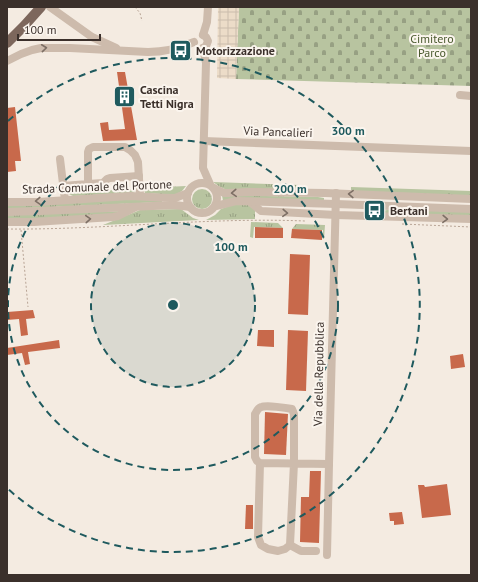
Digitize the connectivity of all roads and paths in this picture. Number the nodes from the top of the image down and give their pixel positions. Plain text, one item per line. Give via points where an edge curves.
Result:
1 (50, 7) edge
2 (135, 7) edge
3 (208, 7) edge
4 (38, 10) edge
5 (142, 21) dead end
6 (203, 35) junction
7 (194, 42) junction
8 (7, 43) edge
9 (203, 48) junction
10 (122, 51) junction
11 (7, 61) edge
12 (460, 95) dead end
13 (471, 96) edge
14 (204, 141) junction
15 (471, 150) edge
16 (60, 159) dead end
17 (203, 168) junction
18 (139, 176) junction
19 (88, 184) junction
20 (194, 185) junction
21 (63, 186) junction
22 (212, 186) junction
23 (188, 193) junction
24 (336, 193) junction
25 (140, 196) junction
26 (471, 199) edge
27 (65, 200) junction
28 (7, 202) edge
29 (250, 202) junction
30 (336, 204) junction
31 (216, 206) junction
32 (137, 207) junction
33 (190, 207) junction
34 (471, 209) edge
35 (7, 212) edge
36 (336, 215) junction
37 (471, 219) edge
38 (310, 221) dead end
39 (7, 222) edge
40 (402, 224) dead end
41 (471, 227) edge
42 (7, 230) edge
43 (21, 230) junction
44 (28, 307) dead end
45 (260, 463) junction
46 (294, 463) junction
47 (329, 464) junction
48 (290, 545) junction
49 (316, 551) dead end
50 (327, 555) dead end

1 - 10 street via 92,37
2 - 5 path
3 - 6 street via 208,22
4 - 8 main road
6 - 7 street via 198,36
6 - 9 street via 208,41
7 - 9 street via 197,47
7 - 10 street via 159,52
9 - 14 street via 206,63
11 -> 10 street via 41,48
12 - 13 street
14 - 15 street, Via Pancalieri
14 - 17 street
16 - 21 street
17 - 20 street
17 - 22 street
18 - 19 street via 110,178
18 - 19 street via 138,162 130,150 125,147 93,147 88,149
18 - 25 street
19 - 21 street
20 - 22 street via 199,183
20 - 23 street
21 - 27 street
24 -> 22 street via 228,193
22 - 31 street via 218,195
23 - 25 street, Strada Comunale del Portone via 175,198
23 - 33 street
26 -> 24 street
24 - 30 street, Via della Repubblica
25 - 27 street, Strada Comunale del Portone
27 -> 28 street, Strada Comunale del Portone
29 - 30 street
29 - 31 street via 230,202
29 -> 36 street via 261,211
30 - 34 street
30 - 36 street, Via della Repubblica
31 - 33 street via 208,213 201,214
32 - 33 street, Strada Comunale del Portone
32 - 35 street, Strada Comunale del Portone
39 -> 32 street, Strada Comunale del Portone via 113,217
36 -> 37 street
36 - 47 street, Via della Repubblica
38 - 43 path via 203,221
40 - 41 path
42 - 43 path
43 - 44 path
45 - 46 street
45 - 46 street via 255,457 255,414 262,406 292,409
45 - 48 street via 258,537 261,545 268,549 278,551
46 - 47 street
46 - 48 street
47 - 50 street, Via della Repubblica
48 - 49 street via 301,552

